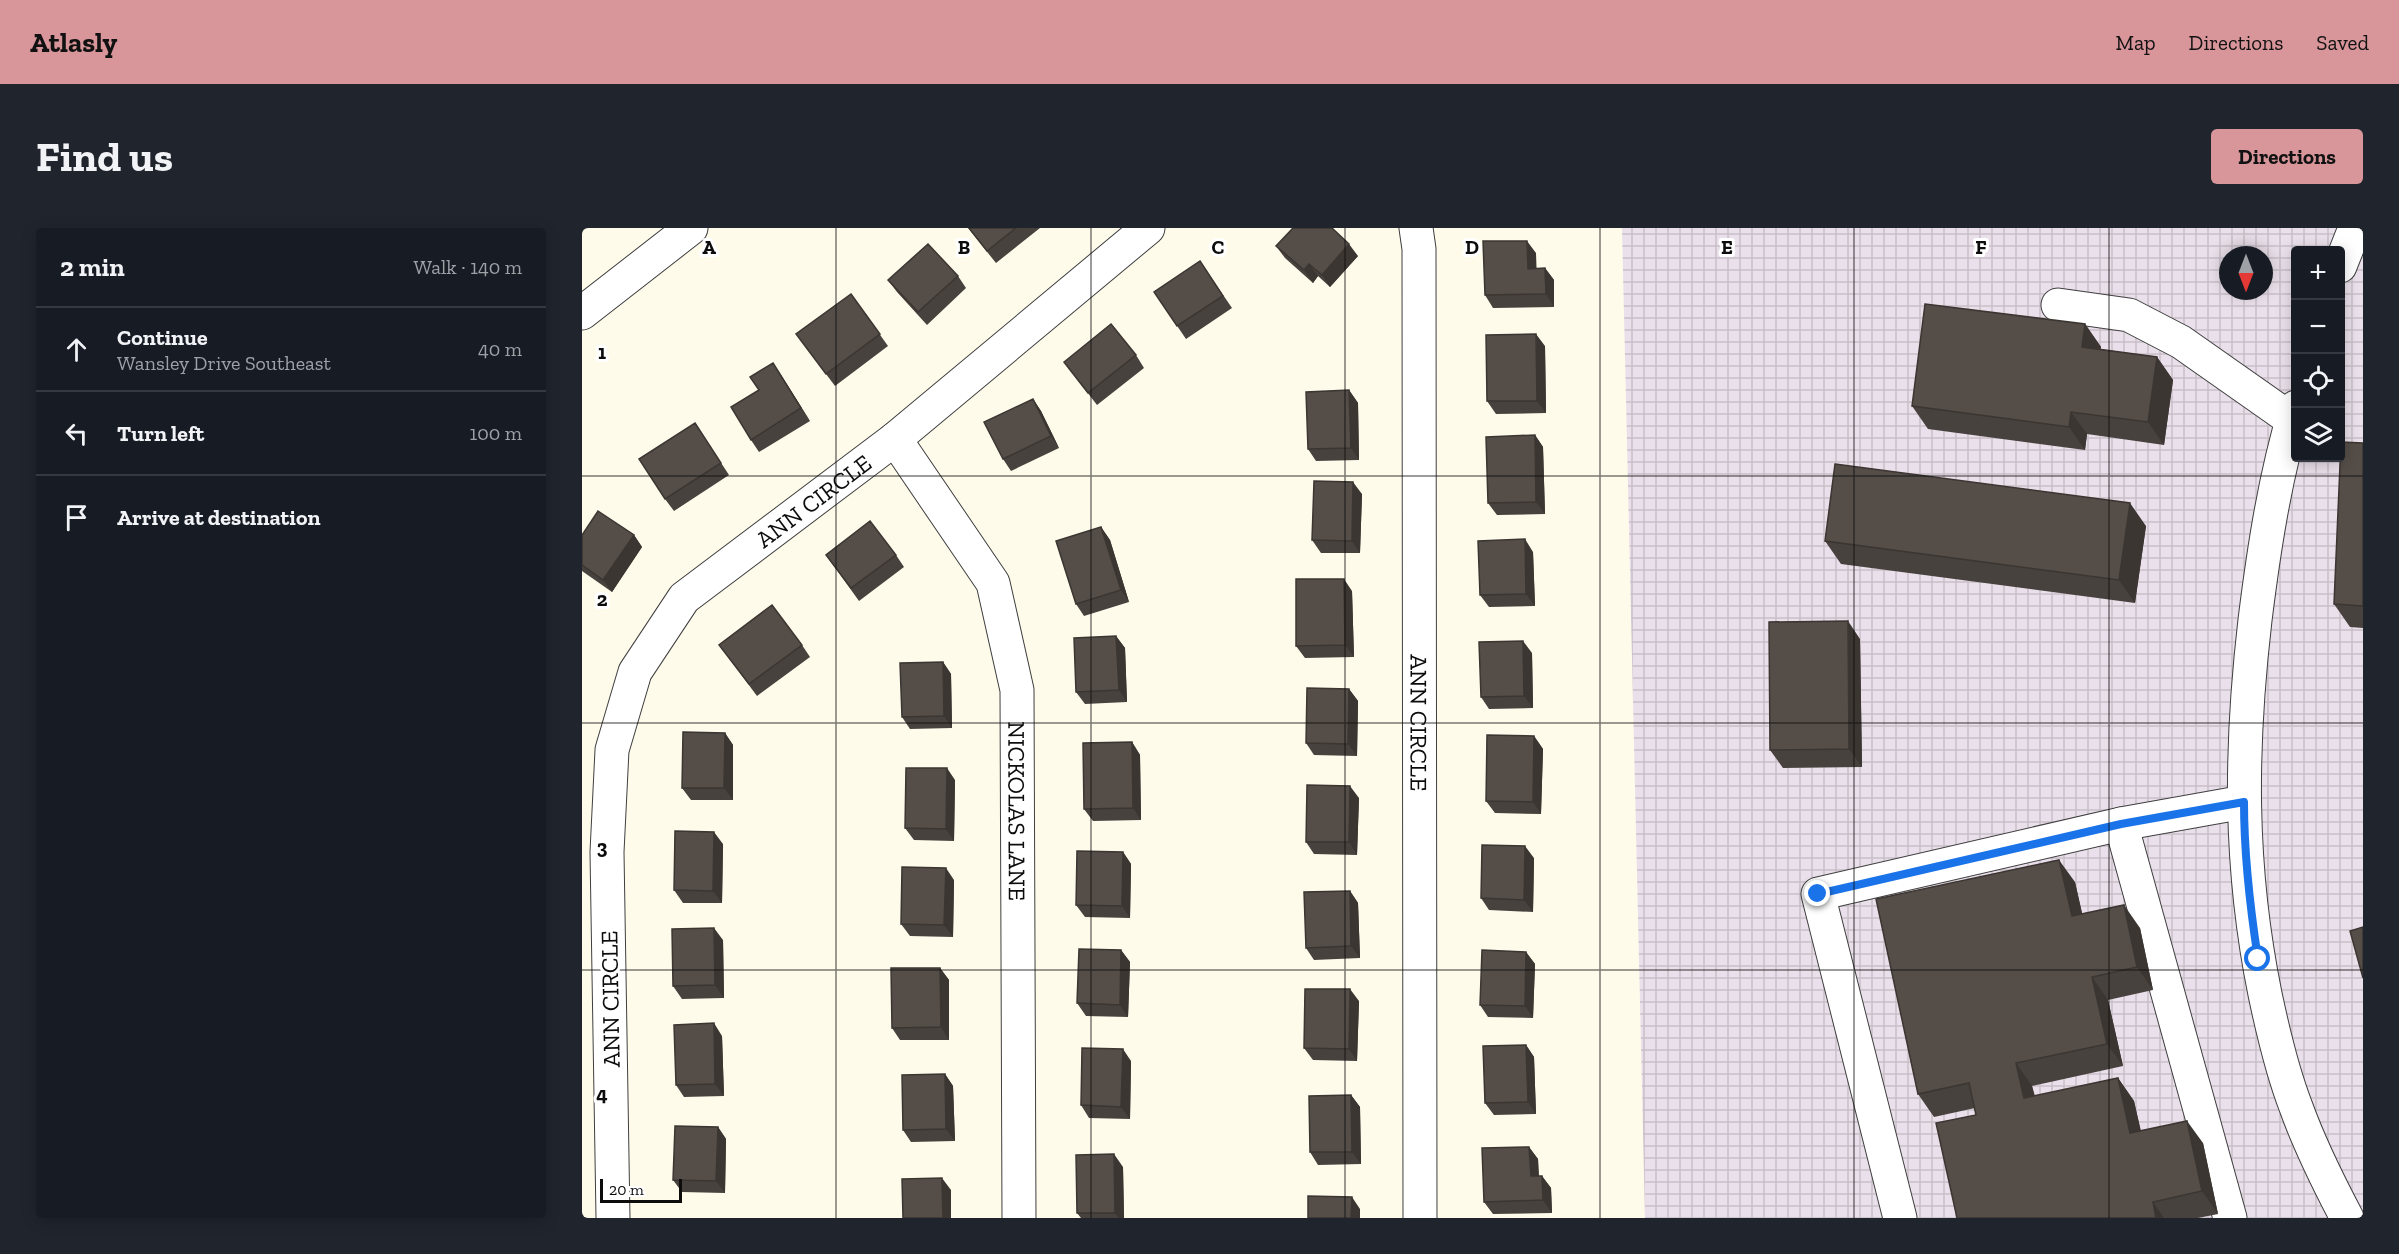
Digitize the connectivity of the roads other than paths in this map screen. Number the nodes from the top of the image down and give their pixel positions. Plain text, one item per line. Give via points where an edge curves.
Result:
1 (691, 228) edge
2 (1148, 228) edge
3 (1416, 228) edge
4 (2355, 228) edge
5 (2345, 253) edge
6 (2058, 305) dead end
7 (582, 313) edge
8 (2291, 411) edge
9 (2291, 424) edge
10 (895, 439) junction
11 (2244, 802) junction
12 (2121, 824) junction
13 (595, 852) edge
14 (613, 1218) edge
15 (1019, 1218) edge
16 (1420, 1218) edge
17 (1900, 1218) edge
18 (2230, 1218) edge
19 (2347, 1218) edge

1 - 7 street
2 - 10 street, ANN CIRCLE
3 - 16 street, ANN CIRCLE
4 - 5 street
6 - 8 street via 2129,315 2181,342
9 - 11 street via 2277,475 2248,680
10 - 13 street, ANN CIRCLE via 684,598 635,672 612,750
10 - 15 street, NICKOLAS LANE via 993,583 1017,690
11 - 12 street
11 - 19 street via 2249,894 2273,1034 2295,1106
12 - 17 street via 1818,894
12 - 18 street
13 - 14 street, ANN CIRCLE

